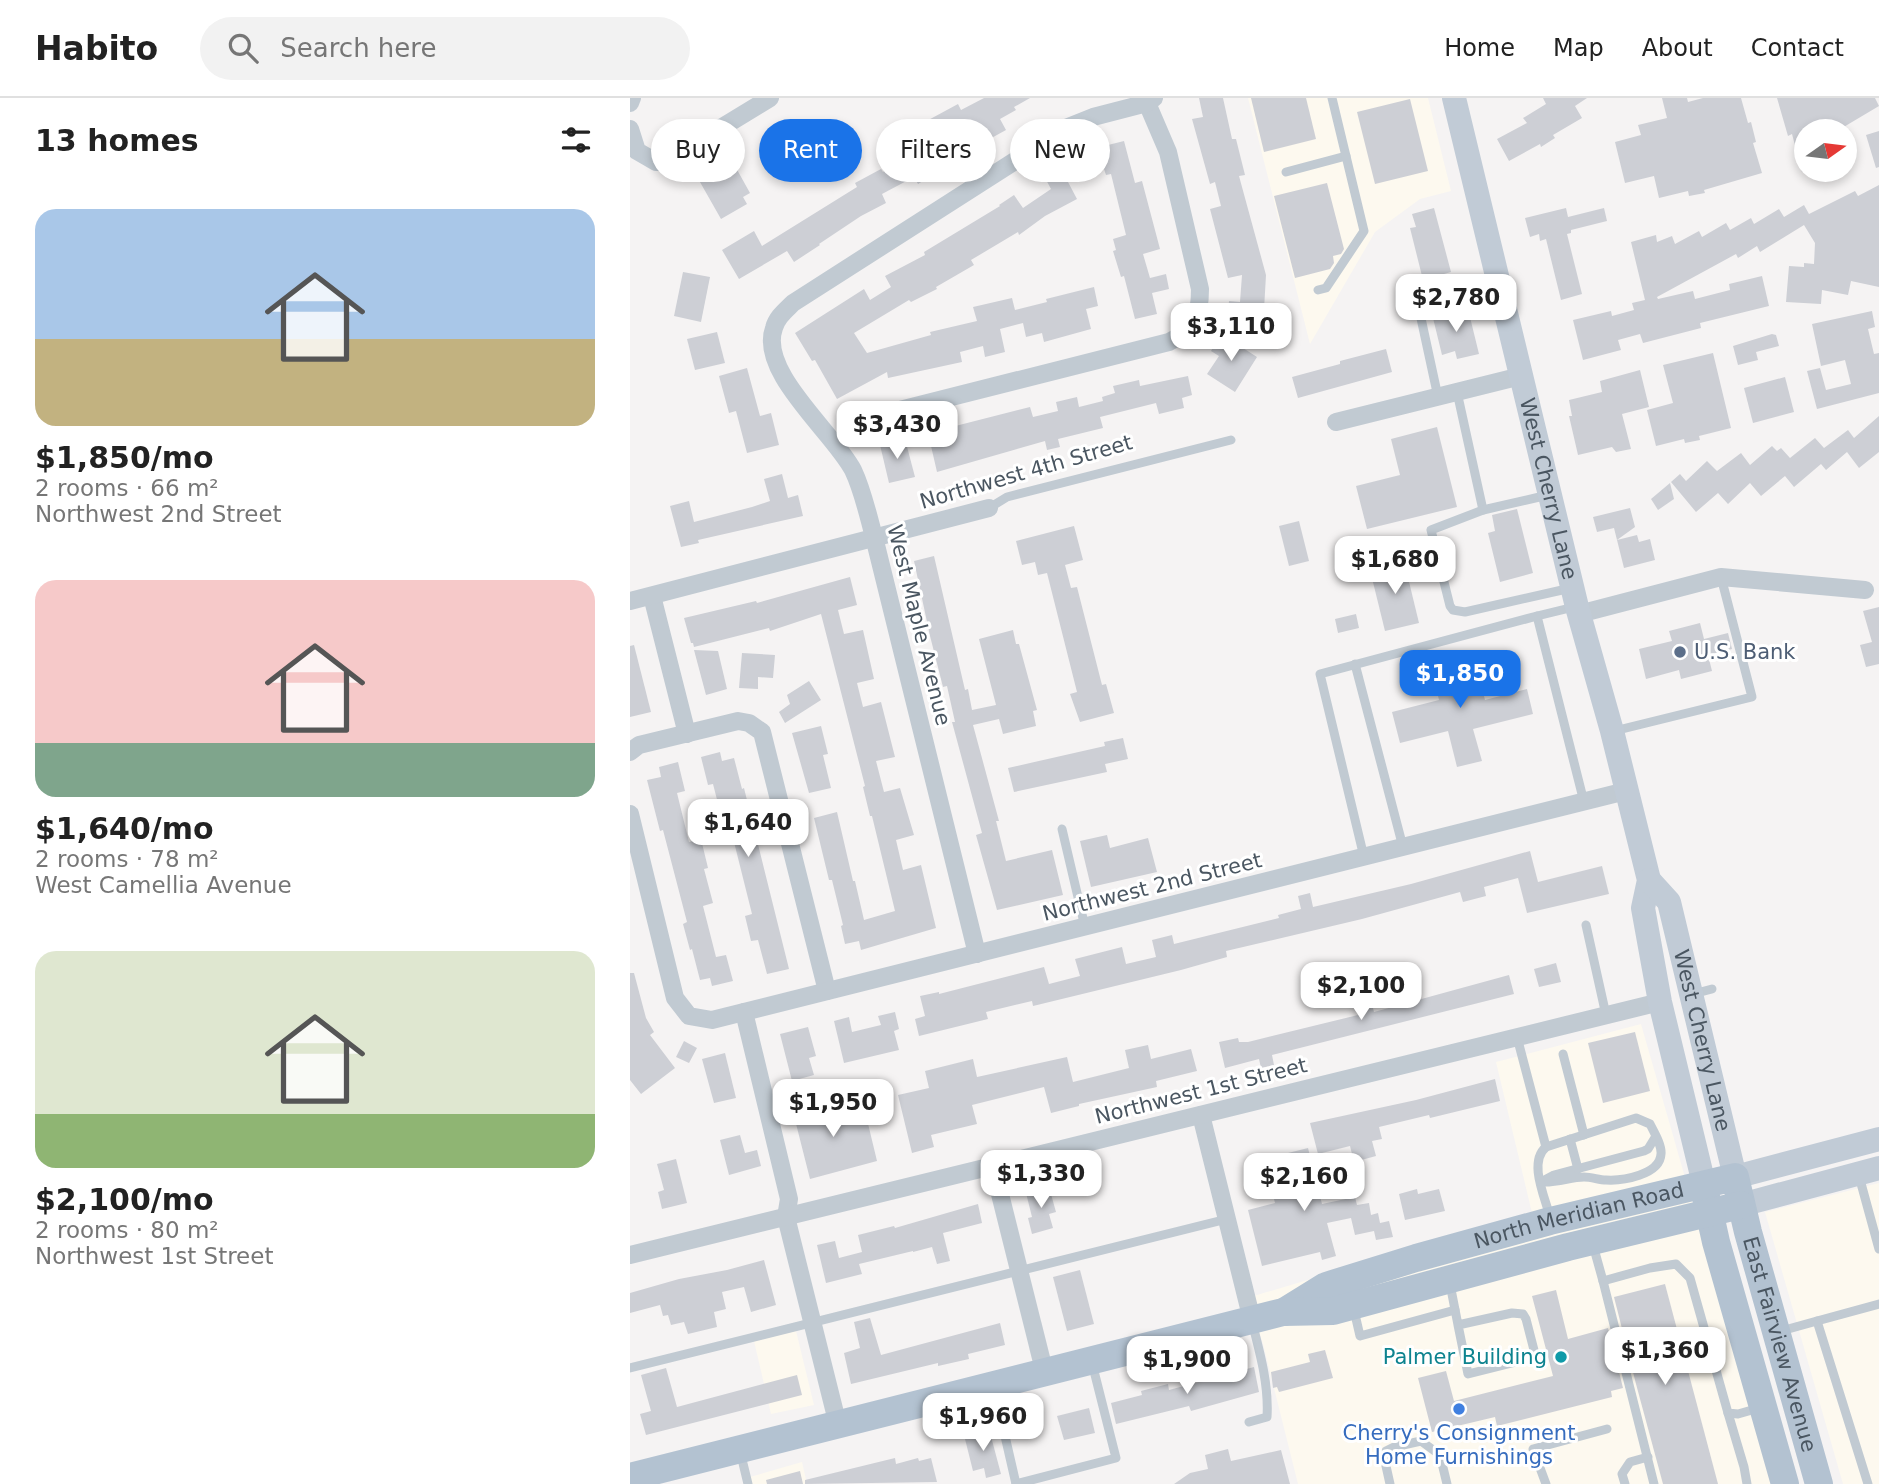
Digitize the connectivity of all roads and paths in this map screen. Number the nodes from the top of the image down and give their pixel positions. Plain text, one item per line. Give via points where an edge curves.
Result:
1 (770, 98) edge
2 (1332, 98) edge
3 (1454, 98) edge
4 (1151, 101) edge
5 (630, 129) edge
6 (1346, 156) junction
7 (1286, 172) dead end
8 (1498, 283) junction
9 (1318, 290) dead end
10 (1521, 376) junction
11 (1457, 392) junction
12 (1438, 397) junction
13 (1336, 422) dead end
14 (1231, 440) dead end
15 (836, 444) junction
16 (1550, 494) junction
17 (989, 508) joint
18 (1483, 510) junction
19 (874, 537) junction
20 (1721, 577) junction
21 (1865, 590) dead end
22 (652, 596) junction
23 (630, 601) edge
24 (1576, 603) junction
25 (1537, 616) junction
26 (1355, 664) junction
27 (1612, 731) junction
28 (687, 734) junction
29 (630, 752) edge
30 (1626, 791) junction
31 (1584, 802) junction
32 (630, 814) edge
33 (1062, 829) dead end
34 (1404, 847) junction
35 (1364, 857) junction
36 (1649, 880) junction
37 (1586, 925) dead end
38 (1085, 927) junction
39 (977, 954) junction
40 (827, 991) junction
41 (1660, 1002) junction
42 (744, 1012) junction
43 (1606, 1015) junction
44 (1517, 1037) junction
45 (1563, 1054) dead end
46 (1201, 1115) junction
47 (1584, 1135) junction
48 (1656, 1136) junction
49 (1570, 1139) junction
50 (1879, 1139) edge
51 (1546, 1147) junction
52 (993, 1166) junction
53 (1578, 1169) junction
54 (1869, 1171) edge
55 (1735, 1177) junction
56 (1541, 1182) junction
57 (1704, 1184) junction
58 (1741, 1205) junction
59 (1710, 1212) junction
60 (786, 1217) junction
61 (1227, 1219) junction
62 (1550, 1221) junction
63 (1592, 1241) junction
64 (1879, 1249) edge
65 (630, 1255) edge
66 (1020, 1271) junction
67 (1449, 1279) junction
68 (1602, 1281) junction
69 (1879, 1304) edge
70 (1353, 1306) junction
71 (1455, 1310) junction
72 (1283, 1312) junction
73 (1252, 1320) junction
74 (1817, 1321) junction
75 (813, 1324) junction
76 (1458, 1325) junction
77 (1776, 1333) junction
78 (1091, 1362) junction
79 (630, 1368) edge
80 (1045, 1374) junction
81 (993, 1386) junction
82 (1764, 1406) junction
83 (1728, 1413) junction
84 (1249, 1422) dead end
85 (838, 1425) junction
86 (1607, 1429) dead end
87 (739, 1450) junction
88 (1648, 1457) junction
89 (631, 1477) edge
90 (748, 1484) edge
91 (1016, 1484) edge
92 (1390, 1484) edge
93 (1447, 1484) edge
94 (1546, 1484) edge
95 (1625, 1484) edge
96 (1654, 1484) edge
97 (1746, 1484) edge
98 (1785, 1484) edge
99 (1819, 1484) edge
100 (1868, 1484) edge

1 - 5 street via 665,162 656,163 637,151
2 - 6 lane
3 - 8 main road, West Cherry Lane
4 - 15 street, West Maple Avenue via 1068,127 780,315 771,347 778,368
4 - 15 street via 1168,152 1200,289 1200,308 1193,325 1169,342 888,413
6 - 7 lane
6 - 9 lane via 1364,231 1326,288
8 - 10 main road, West Cherry Lane
8 - 12 lane via 1419,309
10 - 11 street
10 - 16 main road, West Cherry Lane
11 - 12 street
11 - 18 lane
12 - 13 street
14 - 17 lane, Northwest 4th Street via 1007,496
15 - 19 street, West Maple Avenue via 856,478
16 - 18 lane
16 - 24 main road, West Cherry Lane
17 - 19 street, Northwest 4th Street
18 - 24 lane via 1432,530 1453,610
19 - 22 street, Northwest 4th Street
19 - 39 street, West Maple Avenue
20 - 21 street
20 - 24 street
20 - 27 lane via 1752,696
22 - 23 street, Northwest 4th Street
22 - 28 street
24 - 25 lane
24 - 27 main road, West Cherry Lane
25 - 26 lane
25 - 31 lane
26 - 34 lane
26 - 35 lane via 1320,674
27 - 30 main road, West Cherry Lane
28 - 29 street via 639,745
28 - 40 street via 738,722 762,732
30 - 31 street, Northwest 2nd Street
30 - 36 main road, West Cherry Lane
31 - 34 street, Northwest 2nd Street
32 - 42 street, Northwest 2nd Street via 675,998 689,1016 712,1020
33 - 38 lane
34 - 35 street, Northwest 2nd Street
35 - 38 street, Northwest 2nd Street
36 - 41 main road, West Cherry Lane via 1643,908
36 - 55 main road, West Cherry Lane via 1669,902 1702,992
37 - 43 lane
38 - 39 street, Northwest 2nd Street
39 - 40 street, Northwest 2nd Street
40 - 42 street, Northwest 2nd Street
41 - 43 street, Northwest 1st Street
41 - 57 main road, West Cherry Lane
42 - 60 street via 789,1199
43 - 44 street, Northwest 1st Street
44 - 46 street, Northwest 1st Street
44 - 51 lane
45 - 47 lane
46 - 52 street, Northwest 1st Street
46 - 61 street
47 - 48 lane via 1636,1118 1650,1124
47 - 49 lane
48 - 53 lane via 1644,1151
48 - 56 lane via 1661,1157 1647,1172 1620,1179
49 - 51 lane
49 - 53 lane
50 - 55 main road, North Meridian Road
51 - 56 lane via 1537,1163
52 - 60 street, Northwest 1st Street
52 - 66 street
53 - 56 lane
54 - 58 main road, North Meridian Road
54 - 64 lane
55 - 57 main road, North Meridian Road
55 - 58 main road, West Cherry Lane
56 - 62 lane
57 - 59 main road, East Fairview Avenue
57 - 62 main road, North Meridian Road
58 - 59 main road, North Meridian Road
58 - 77 main road, East Fairview Avenue
59 - 63 main road, North Meridian Road
59 - 82 main road, East Fairview Avenue
60 - 65 street, Northwest 1st Street
60 - 75 street
61 - 66 lane
61 - 73 street
62 - 72 main road, North Meridian Road via 1326,1286
63 - 67 main road, North Meridian Road
63 - 68 lane
66 - 75 lane
66 - 80 street
67 - 70 main road, North Meridian Road
67 - 71 lane
68 - 83 lane via 1676,1264 1690,1278
68 - 88 lane
69 - 74 lane
70 - 71 lane via 1360,1336
70 - 72 main road, North Meridian Road
71 - 76 lane
72 - 73 main road, North Meridian Road
73 - 78 main road, North Meridian Road
73 - 84 lane via 1268,1401 1267,1417
74 - 77 lane
74 - 100 lane
75 - 79 lane
75 - 85 street
76 - 76 lane via 1523,1314 1535,1354 1468,1374
77 - 99 main road, East Fairview Avenue
78 - 80 main road, North Meridian Road
78 - 91 lane via 1116,1458
80 - 81 main road, North Meridian Road
81 - 85 main road, North Meridian Road
81 - 91 lane
82 - 83 lane
82 - 98 main road, East Fairview Avenue
83 - 97 lane
85 - 87 main road, North Meridian Road
86 - 94 lane via 1533,1449
87 - 89 main road, North Meridian Road
87 - 90 lane
88 - 95 lane via 1630,1462 1622,1474
88 - 96 lane
92 - 93 lane via 1384,1457 1389,1449 1421,1441 1440,1455

